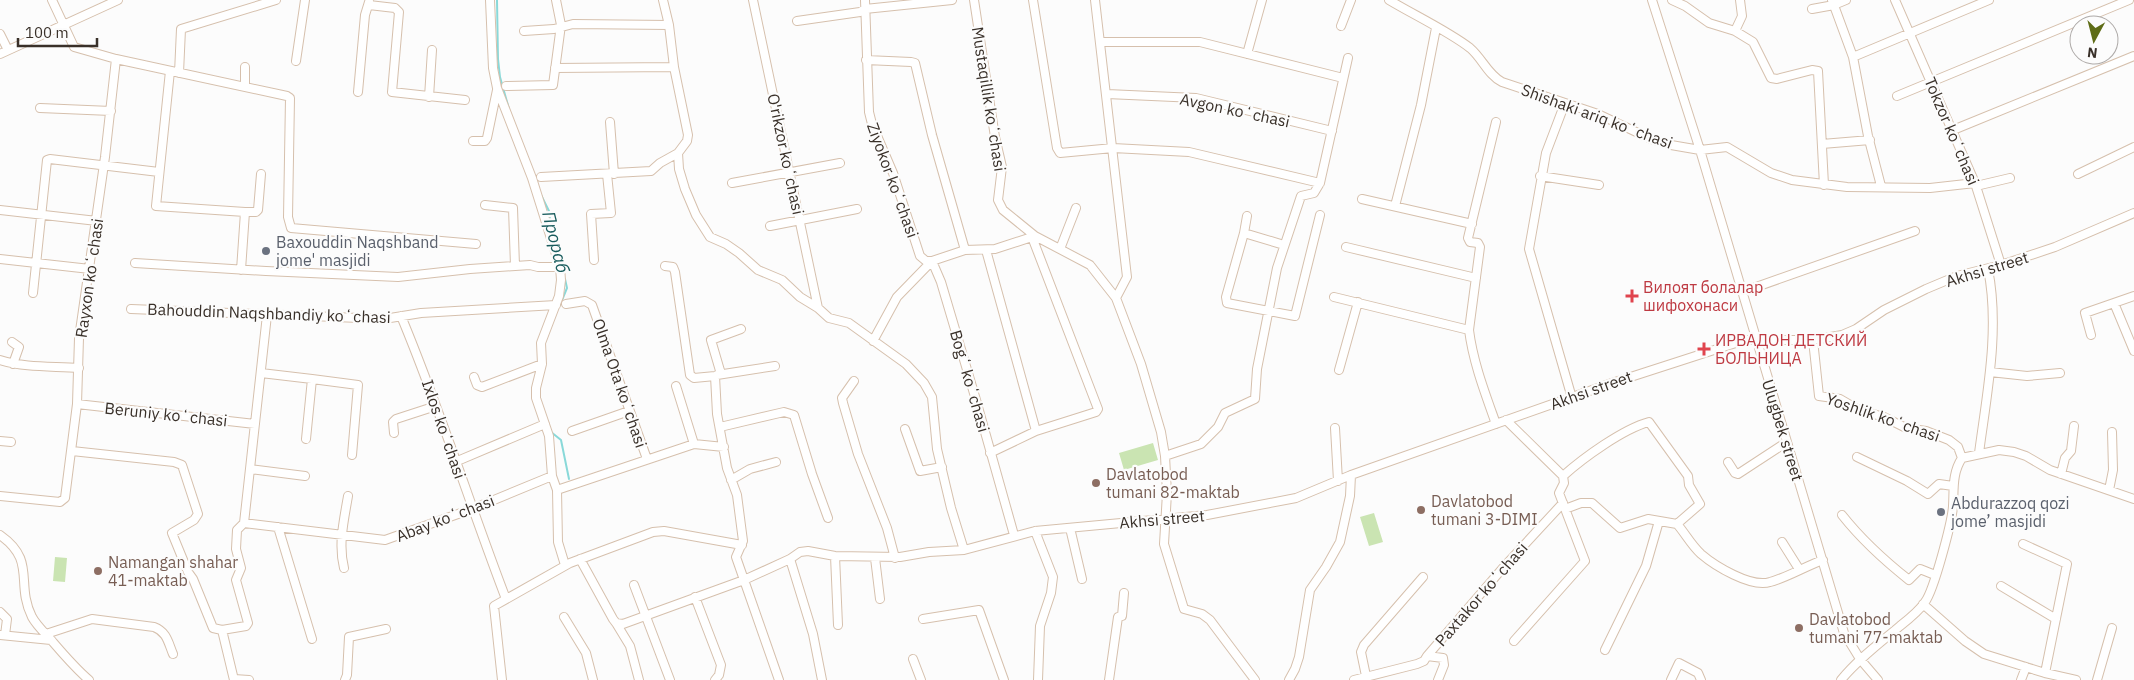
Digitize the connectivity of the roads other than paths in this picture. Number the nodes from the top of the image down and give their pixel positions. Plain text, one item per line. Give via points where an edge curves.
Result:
1 (52, 0) edge
2 (118, 0) edge
3 (276, 0) edge
4 (305, 0) edge
5 (490, 0) edge
6 (556, 0) edge
7 (663, 0) edge
8 (753, 0) edge
9 (865, 0) edge
10 (952, 0) edge
11 (974, 0) edge
12 (1033, 0) edge
13 (1095, 0) edge
14 (1262, 0) edge
15 (1351, 0) edge
16 (1389, 0) edge
17 (1652, 0) edge
18 (1672, 0) edge
19 (1740, 0) edge
20 (1846, 0) edge
21 (1895, 0) edge
22 (1989, 0) edge
23 (2129, 0) edge
24 (369, 2) edge
25 (1833, 2) edge
26 (865, 9) junction
27 (1812, 10) dead end
28 (797, 21) dead end
29 (63, 25) junction
30 (561, 25) junction
31 (669, 25) junction
32 (1341, 26) dead end
33 (1436, 28) junction
34 (524, 31) dead end
35 (1734, 31) junction
36 (1910, 32) junction
37 (0, 34) edge
38 (1100, 42) junction
39 (8, 50) junction
40 (432, 50) dead end
41 (0, 54) edge
42 (1247, 54) junction
43 (2134, 56) edge
44 (1853, 57) junction
45 (116, 58) junction
46 (1348, 58) dead end
47 (866, 60) junction
48 (296, 61) dead end
49 (245, 67) dead end
50 (674, 67) junction
51 (555, 68) junction
52 (175, 72) junction
53 (1343, 78) junction
54 (1930, 82) junction
55 (245, 86) junction
56 (506, 86) dead end
57 (497, 88) junction
58 (358, 92) dead end
59 (1107, 94) junction
60 (1897, 96) dead end
61 (429, 97) junction
62 (465, 100) dead end
63 (1565, 103) junction
64 (40, 108) dead end
65 (111, 111) junction
66 (610, 122) dead end
67 (1496, 122) dead end
68 (1953, 130) junction
69 (1332, 131) junction
70 (1870, 140) junction
71 (473, 141) dead end
72 (1822, 144) junction
73 (2134, 147) edge
74 (1113, 148) junction
75 (1700, 150) junction
76 (678, 153) junction
77 (840, 163) dead end
78 (104, 164) junction
79 (159, 172) junction
80 (788, 172) junction
81 (261, 174) dead end
82 (611, 174) junction
83 (2078, 174) dead end
84 (1540, 176) junction
85 (541, 177) dead end
86 (2010, 178) dead end
87 (732, 183) dead end
88 (1320, 184) junction
89 (1599, 184) dead end
90 (1975, 184) junction
91 (1824, 185) junction
92 (1881, 186) junction
93 (1362, 199) dead end
94 (485, 205) dead end
95 (1395, 206) junction
96 (1076, 208) dead end
97 (858, 209) dead end
98 (0, 210) edge
99 (245, 212) junction
100 (2134, 213) edge
101 (41, 215) junction
102 (1320, 215) dead end
103 (1247, 216) dead end
104 (800, 220) junction
105 (97, 221) junction
106 (1472, 224) junction
107 (770, 226) dead end
108 (1915, 231) dead end
109 (1244, 233) junction
110 (1034, 237) junction
111 (476, 244) dead end
112 (1284, 245) junction
113 (1346, 247) dead end
114 (1060, 249) junction
115 (965, 250) junction
116 (986, 250) junction
117 (0, 259) edge
118 (594, 260) dead end
119 (932, 261) junction
120 (36, 263) junction
121 (134, 263) dead end
122 (515, 266) junction
123 (560, 266) junction
124 (665, 266) dead end
125 (2002, 266) junction
126 (90, 269) junction
127 (1988, 269) junction
128 (241, 270) junction
129 (1476, 278) junction
130 (1742, 292) junction
131 (33, 293) dead end
132 (2134, 296) edge
133 (1334, 297) dead end
134 (1116, 298) junction
135 (1358, 302) junction
136 (2114, 303) junction
137 (566, 304) dead end
138 (556, 305) junction
139 (818, 308) junction
140 (131, 309) dead end
141 (1267, 311) junction
142 (267, 315) junction
143 (401, 316) junction
144 (741, 329) dead end
145 (1468, 330) junction
146 (2091, 335) dead end
147 (1756, 339) junction
148 (1813, 340) junction
149 (874, 341) junction
150 (12, 342) dead end
151 (2134, 351) edge
152 (0, 360) edge
153 (13, 364) junction
154 (542, 364) junction
155 (775, 366) dead end
156 (79, 368) junction
157 (1339, 370) dead end
158 (1990, 372) junction
159 (261, 373) junction
160 (2060, 373) dead end
161 (718, 375) junction
162 (474, 377) dead end
163 (312, 379) junction
164 (854, 381) dead end
165 (676, 386) dead end
166 (1572, 398) junction
167 (77, 404) junction
168 (436, 406) junction
169 (629, 411) junction
170 (1506, 420) junction
171 (255, 424) junction
172 (545, 424) junction
173 (1496, 424) junction
174 (2074, 426) dead end
175 (720, 427) junction
176 (1335, 428) dead end
177 (905, 429) dead end
178 (572, 431) dead end
179 (1036, 431) junction
180 (2112, 432) dead end
181 (394, 433) dead end
182 (306, 439) dead end
183 (0, 441) edge
184 (11, 442) dead end
185 (1787, 442) junction
186 (694, 444) junction
187 (724, 446) junction
188 (72, 451) junction
189 (990, 453) junction
190 (1979, 453) junction
191 (352, 455) dead end
192 (1165, 456) junction
193 (1857, 457) dead end
194 (1962, 458) junction
195 (647, 459) junction
196 (456, 462) junction
197 (776, 462) dead end
198 (1728, 462) dead end
199 (942, 467) junction
200 (250, 470) junction
201 (2061, 474) junction
202 (1351, 475) junction
203 (306, 476) dead end
204 (552, 476) junction
205 (1563, 476) junction
206 (731, 480) junction
207 (1338, 481) junction
208 (1953, 486) junction
209 (557, 490) junction
210 (2109, 490) junction
211 (0, 496) edge
212 (348, 496) dead end
213 (2134, 500) edge
214 (1564, 506) junction
215 (472, 509) junction
216 (1842, 515) dead end
217 (828, 518) dead end
218 (1167, 520) junction
219 (1659, 521) junction
220 (244, 523) junction
221 (1677, 524) junction
222 (278, 527) junction
223 (1070, 528) junction
224 (1035, 531) junction
225 (0, 535) edge
226 (342, 535) junction
227 (1014, 535) junction
228 (1782, 542) dead end
229 (2023, 544) dead end
230 (742, 545) junction
231 (964, 550) junction
232 (835, 556) junction
233 (875, 558) junction
234 (895, 558) junction
235 (580, 559) junction
236 (790, 559) junction
237 (1823, 560) junction
238 (565, 565) junction
239 (344, 568) dead end
240 (1798, 569) junction
241 (1935, 575) junction
242 (1424, 578) dead end
243 (1082, 579) dead end
244 (744, 580) junction
245 (634, 585) dead end
246 (2001, 586) dead end
247 (1124, 593) dead end
248 (695, 597) junction
249 (506, 599) junction
250 (880, 599) dead end
251 (1923, 604) junction
252 (0, 612) edge
253 (645, 615) junction
254 (564, 617) dead end
255 (923, 619) dead end
256 (2056, 619) junction
257 (616, 623) junction
258 (838, 625) dead end
259 (2112, 628) dead end
260 (386, 629) dead end
261 (222, 630) junction
262 (3, 635) edge
263 (48, 637) junction
264 (312, 639) dead end
265 (1514, 641) dead end
266 (1605, 650) dead end
267 (173, 654) dead end
268 (1427, 656) junction
269 (913, 659) dead end
270 (1860, 660) junction
271 (2026, 667) junction
272 (2045, 673) junction
273 (1366, 676) junction
274 (89, 680) edge
275 (234, 680) edge
276 (248, 680) edge
277 (345, 680) edge
278 (502, 680) edge
279 (593, 680) edge
280 (638, 680) edge
281 (670, 680) edge
282 (715, 680) edge
283 (779, 680) edge
284 (822, 680) edge
285 (921, 680) edge
286 (1004, 680) edge
287 (1038, 680) edge
288 (1109, 680) edge
289 (1255, 680) edge
290 (1289, 680) edge
291 (1354, 680) edge
292 (1438, 680) edge
293 (1671, 680) edge
294 (1701, 680) edge
295 (1841, 680) edge
296 (1878, 680) edge
297 (2021, 680) edge
298 (2076, 680) edge
299 (2097, 680) edge

1 - 29 street
2 - 29 street
3 - 52 street via 181,29
4 - 48 street
5 - 57 street
6 - 30 street
7 - 31 street
8 - 80 street, O'rikzor koʻchasi
9 - 26 street, Ziyokor koʻchasi
10 - 26 street
11 - 110 street, Mustaqillik koʻchasi via 1002,167 998,200 1003,210
12 - 74 street via 1057,148 1060,153
13 - 38 street
14 - 42 street
15 - 32 street
16 - 33 street, Shishaki ariq koʻchasi
17 - 75 street, Ulugbek street
18 - 35 street via 1709,23
19 - 35 street via 1742,16
20 - 25 street
21 - 36 street, Tokzor koʻchasi
22 - 36 street
23 - 54 street
24 - 58 street via 365,14
24 - 61 street via 395,8 399,12 392,92
25 - 27 street
25 - 44 street
26 - 28 street
26 - 47 street, Ziyokor koʻchasi
29 - 39 street
29 - 45 street via 74,47
30 - 31 street
30 - 34 street
30 - 51 street
31 - 50 street
33 - 63 street, Shishaki ariq koʻchasi via 1470,48 1494,78
33 - 95 street via 1421,106
35 - 72 street via 1753,42 1771,78 1818,71
36 - 44 street
36 - 54 street, Tokzor koʻchasi
37 - 39 street
38 - 42 street via 1189,41
38 - 59 street
39 - 41 street
40 - 61 street
42 - 53 street
43 - 68 street
44 - 70 street
45 - 52 street
45 - 65 street, Rayxon koʻchasi
46 - 53 street
47 - 115 street via 911,62 916,66 932,136
47 - 119 street, Ziyokor koʻchasi via 872,124 893,174 920,256 926,262
49 - 55 street
50 - 51 street
50 - 76 street via 688,135
51 - 56 street via 553,85
52 - 55 street
52 - 79 street
53 - 69 street
54 - 60 street
54 - 68 street, Tokzor koʻchasi
55 - 111 street via 287,96 291,102 290,228
57 - 71 street via 486,141
57 - 123 street via 532,178
59 - 69 street, Avgon koʻchasi via 1196,98
59 - 74 street
61 - 62 street
63 - 75 street, Shishaki ariq koʻchasi via 1598,114 1651,139
63 - 84 street
64 - 65 street
65 - 78 street, Rayxon koʻchasi
66 - 82 street
67 - 106 street
68 - 90 street, Tokzor koʻchasi
69 - 88 street
70 - 72 street
70 - 92 street
72 - 91 street
73 - 83 street
74 - 88 street via 1189,152
74 - 134 street via 1127,277
75 - 91 street, Shishaki ariq koʻchasi via 1727,147 1770,173
75 - 130 street, Ulugbek street
76 - 82 street via 651,171
76 - 139 street via 685,189 706,233 739,253 758,270 782,280
77 - 80 street
78 - 79 street
78 - 101 street via 47,160
78 - 105 street, Rayxon koʻchasi
79 - 99 street via 156,206
80 - 87 street
80 - 104 street, O'rikzor koʻchasi
81 - 99 street via 258,210
82 - 85 street
82 - 118 street via 610,213 591,214
84 - 89 street
84 - 166 street via 1529,249
86 - 90 street, Shishaki ariq koʻchasi
88 - 112 street via 1314,194 1301,196
90 - 92 street, Shishaki ariq koʻchasi via 1942,188
90 - 125 street, Tokzor koʻchasi
91 - 92 street, Shishaki ariq koʻchasi
93 - 95 street
94 - 122 street via 513,208
95 - 106 street
96 - 114 street
97 - 104 street
98 - 101 street
99 - 128 street
100 - 125 street, Akhsi street
101 - 105 street
101 - 120 street
102 - 141 street via 1296,314
103 - 109 street
104 - 107 street
104 - 139 street, O'rikzor koʻchasi
105 - 126 street, Rayxon koʻchasi
106 - 129 street via 1469,241 1480,245
108 - 130 street
109 - 112 street
109 - 141 street via 1226,301
110 - 114 street, Mustaqillik koʻchasi
110 - 116 street
110 - 179 street via 1098,405 1096,412
112 - 141 street
113 - 129 street
114 - 134 street, Mustaqillik koʻchasi via 1090,265
115 - 116 street
115 - 119 street
116 - 179 street
117 - 120 street
119 - 149 street via 897,296
119 - 189 street, Bogʻ koʻchasi via 941,282
120 - 126 street
120 - 131 street
121 - 128 street
122 - 123 street
122 - 128 street via 398,277
123 - 138 street
124 - 161 street via 673,267 675,272 690,374 694,378
125 - 127 street, Akhsi street
126 - 156 street, Rayxon koʻchasi
127 - 148 street, Akhsi street via 1957,276 1926,289 1842,336
127 - 158 street via 1992,306
129 - 145 street
130 - 147 street, Ulugbek street
132 - 136 street
133 - 135 street
134 - 192 street, Mustaqillik koʻchasi via 1148,389
135 - 145 street
135 - 157 street
136 - 146 street via 2085,313
136 - 151 street
137 - 169 street, Olma Ota koʻchasi via 585,301 592,305
138 - 143 street, Bahouddin Naqshbandiy koʻchasi
138 - 154 street via 541,343
139 - 149 street via 829,318 848,323
140 - 142 street, Bahouddin Naqshbandiy koʻchasi
141 - 192 street via 1254,399 1225,413 1218,427 1201,444
142 - 143 street, Bahouddin Naqshbandiy koʻchasi via 384,319
142 - 159 street
143 - 168 street, Ixlos koʻchasi
144 - 161 street via 711,340
145 - 173 street via 1477,370
147 - 148 street, Akhsi street
147 - 166 street, Akhsi street via 1679,359
147 - 185 street, Ulugbek street
148 - 194 street, Yoshlik koʻchasi via 1819,396 1840,400 1906,428 1949,440 1958,447
149 - 199 street via 906,364 932,397 933,424
150 - 153 street via 19,347
152 - 153 street
153 - 156 street
154 - 162 street via 482,387 477,385
154 - 172 street via 536,398
155 - 161 street
156 - 167 street, Rayxon koʻchasi
158 - 160 street via 2027,376
158 - 190 street
159 - 163 street
159 - 171 street
161 - 175 street
163 - 182 street
163 - 191 street via 358,385
164 - 234 street via 842,403
165 - 186 street
166 - 170 street, Akhsi street
167 - 171 street, Beruniy koʻchasi
167 - 188 street, Rayxon koʻchasi
168 - 181 street via 396,419 393,422
168 - 196 street, Ixlos koʻchasi
169 - 178 street
169 - 195 street, Olma Ota koʻchasi
170 - 173 street, Akhsi street
170 - 205 street
171 - 200 street
172 - 196 street
172 - 204 street
173 - 202 street, Akhsi street
174 - 201 street via 2071,451 2065,458
175 - 187 street
175 - 217 street via 784,412 794,414
176 - 207 street
177 - 199 street via 920,472
179 - 189 street
180 - 210 street via 2113,470
183 - 184 street
185 - 198 street via 1738,474
185 - 237 street, Ulugbek street
186 - 187 street
186 - 195 street
187 - 206 street
188 - 211 street, Rayxon koʻchasi via 65,498 60,502
188 - 261 street via 182,465 198,514 172,533 212,628
189 - 227 street, Bogʻ koʻchasi
190 - 194 street
190 - 201 street via 2014,452
192 - 218 street, Mustaqillik koʻchasi
193 - 208 street via 1928,494 1939,484
194 - 208 street
195 - 209 street
196 - 215 street, Ixlos koʻchasi
197 - 206 street via 750,469
199 - 231 street
200 - 203 street
200 - 220 street
201 - 210 street
202 - 207 street, Akhsi street
202 - 290 street via 1340,542 1310,590 1299,657
204 - 209 street
204 - 215 street, Abay koʻchasi
205 - 214 street via 1564,483 1559,493
205 - 221 street via 1605,445 1649,422 1688,476 1689,485 1700,504
206 - 230 street via 739,509
207 - 218 street, Akhsi street via 1296,498
208 - 241 street via 1952,517
209 - 238 street via 558,542
210 - 213 street
212 - 226 street
214 - 219 street via 1592,503 1620,528 1641,520
214 - 265 street via 1585,561
214 - 268 street, Paxtakor koʻchasi via 1502,569
215 - 226 street, Abay koʻchasi via 385,540
215 - 249 street, Ixlos koʻchasi
216 - 241 street via 1878,554 1910,580 1920,569
218 - 223 street, Akhsi street
218 - 289 street, Mustaqillik koʻchasi via 1164,544 1184,609 1210,620
219 - 221 street
219 - 266 street via 1646,566
220 - 222 street, Abay koʻchasi
220 - 261 street via 237,530 236,549 241,568 236,580 248,623
221 - 240 street via 1700,553 1750,581 1759,584 1770,582
222 - 226 street, Abay koʻchasi
222 - 264 street
223 - 224 street, Akhsi street
223 - 243 street
224 - 227 street, Akhsi street
224 - 287 street via 1053,578 1040,626
225 - 263 street via 21,557 27,606
226 - 239 street
227 - 231 street, Akhsi street
228 - 240 street
229 - 256 street via 2067,564
230 - 235 street via 658,530
230 - 244 street via 736,557
231 - 234 street, Akhsi street
232 - 233 street, Akhsi street
232 - 236 street, Akhsi street via 808,551
232 - 258 street
233 - 234 street, Akhsi street
233 - 250 street
235 - 238 street
235 - 257 street
236 - 244 street, Akhsi street
236 - 284 street via 813,634
237 - 240 street
237 - 270 street, Ulugbek street via 1844,633
238 - 249 street
241 - 251 street
242 - 273 street via 1362,649
244 - 248 street, Akhsi street
244 - 283 street
245 - 253 street
246 - 256 street
247 - 288 street
248 - 253 street, Akhsi street
248 - 282 street via 721,665
249 - 278 street via 496,604 494,610
251 - 270 street
251 - 271 street via 1965,642 1984,654
252 - 262 street via 7,619
253 - 257 street, Akhsi street via 622,624
253 - 281 street
254 - 279 street via 586,653
255 - 286 street via 979,610
256 - 272 street
257 - 280 street via 630,646
259 - 299 street
260 - 277 street via 349,637
261 - 275 street
262 - 263 street
263 - 267 street via 92,619 154,627 166,635
263 - 274 street
268 - 273 street via 1417,664
268 - 292 street, Paxtakor koʻchasi via 1443,658 1444,665
269 - 285 street
270 - 295 street
270 - 296 street, Ulugbek street
271 - 272 street
271 - 297 street
272 - 298 street
273 - 291 street
275 - 276 street
293 - 294 street via 1679,663 1698,673

